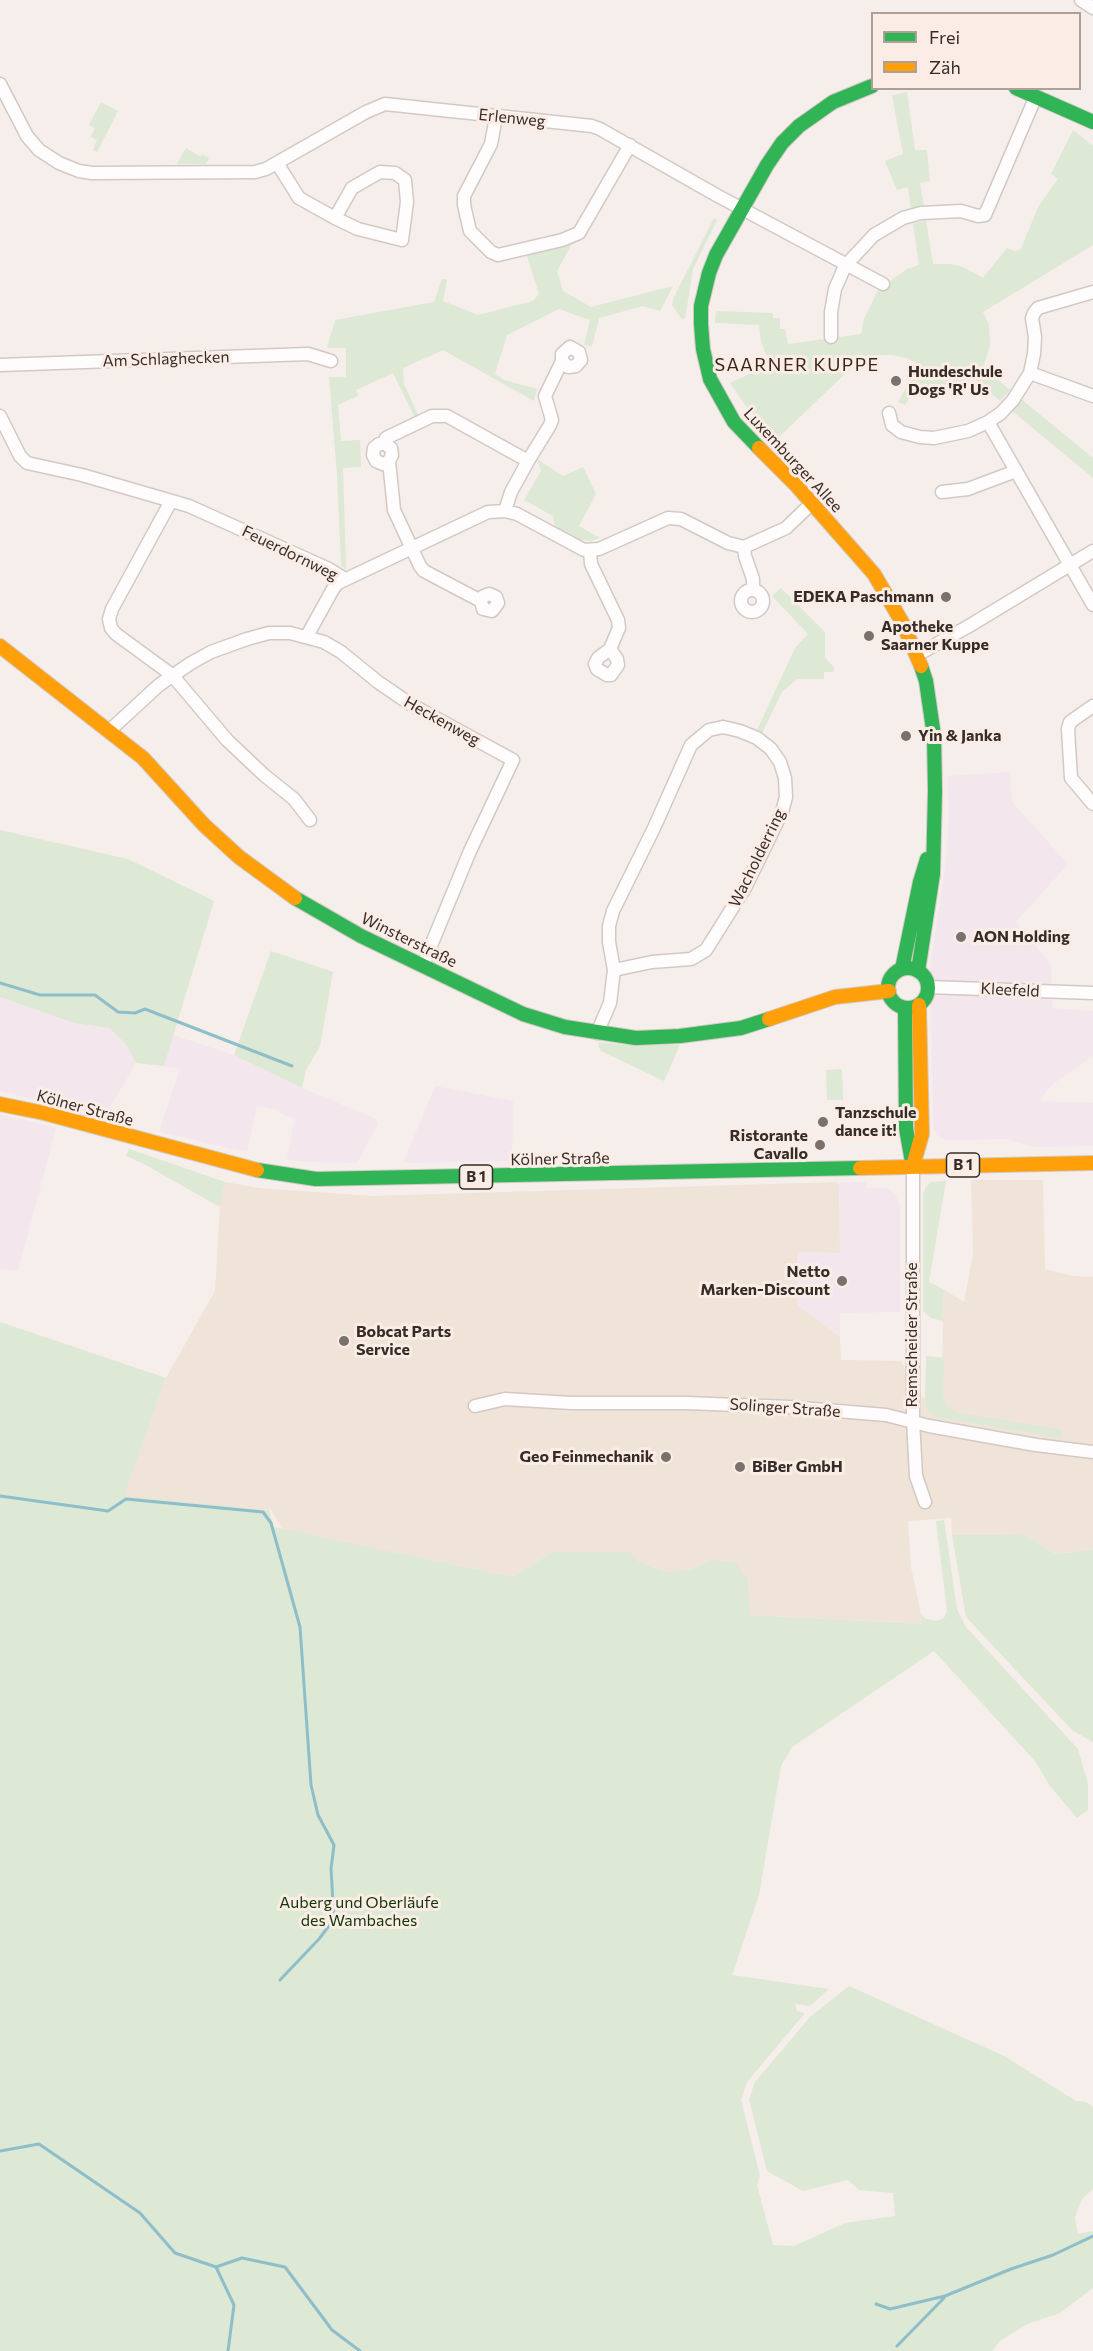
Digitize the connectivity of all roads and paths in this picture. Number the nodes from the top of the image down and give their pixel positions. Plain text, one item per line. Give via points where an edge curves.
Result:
1 (1081, 0) edge
2 (1093, 8) edge
3 (0, 84) edge
4 (871, 87) edge
5 (1021, 90) edge
6 (1036, 96) junction
7 (496, 117) junction
8 (1093, 122) edge
9 (630, 145) junction
10 (277, 163) junction
11 (742, 208) junction
12 (335, 218) junction
13 (846, 266) junction
14 (883, 284) dead end
15 (1093, 292) edge
16 (831, 337) dead end
17 (331, 361) dead end
18 (562, 361) dead end
19 (0, 365) edge
20 (1030, 373) junction
21 (1093, 396) edge
22 (889, 413) dead end
23 (0, 416) edge
24 (988, 422) junction
25 (528, 461) junction
26 (1016, 471) junction
27 (942, 492) dead end
28 (171, 501) junction
29 (812, 503) junction
30 (505, 511) junction
31 (744, 547) junction
32 (411, 548) junction
33 (590, 551) junction
34 (1093, 551) edge
35 (1070, 566) junction
36 (345, 579) junction
37 (753, 589) dead end
38 (481, 601) dead end
39 (1093, 605) edge
40 (307, 636) junction
41 (0, 646) edge
42 (610, 649) dead end
43 (917, 655) junction
44 (172, 675) junction
45 (1093, 706) edge
46 (109, 731) junction
47 (1093, 804) edge
48 (310, 820) dead end
49 (933, 842) junction
50 (423, 965) junction
51 (902, 969) junction
52 (614, 970) junction
53 (918, 971) junction
54 (928, 987) junction
55 (888, 991) junction
56 (1093, 993) edge
57 (912, 1007) junction
58 (597, 1033) junction
59 (0, 1104) edge
60 (1093, 1163) edge
61 (913, 1166) junction
62 (475, 1406) dead end
63 (913, 1420) junction
64 (1093, 1452) edge
65 (925, 1502) dead end

1 - 2 street
3 - 10 street, Erlenweg via 15,116 39,150 79,171 255,172
4 - 11 street, Luxemburger Allee via 833,102 799,126 766,165
5 - 6 street
6 - 8 street
6 - 13 street via 985,215 940,210 903,218 874,235
7 - 9 street, Erlenweg via 592,126
7 - 9 street via 491,144 464,196 464,205 470,231 498,255 579,233
7 - 10 street, Erlenweg via 385,104
9 - 11 street, Erlenweg
10 - 12 street via 299,198
11 - 13 street, Erlenweg
11 - 29 street, Luxemburger Allee via 709,273 701,306 703,349 710,378 734,422
12 - 12 street via 402,240 407,201 405,180 395,173 380,172 352,188
13 - 14 street, Erlenweg
13 - 16 street via 835,289
15 - 20 street via 1034,312
17 - 19 street, Am Schlaghecken via 308,354
18 - 25 street via 545,396 552,420
20 - 21 street
20 - 24 street via 1013,400
22 - 24 street via 892,425 901,432 920,437 968,431
23 - 28 street, Feuerdornweg via 27,463
24 - 26 street
25 - 30 street
25 - 32 street via 447,416 432,416 386,438 392,455 389,461 394,510
26 - 27 street via 968,489
26 - 35 street
28 - 36 street, Feuerdornweg
28 - 44 street via 109,619 116,634
29 - 31 street via 786,528
29 - 43 street, Luxemburger Allee via 878,580
30 - 32 street via 488,512
30 - 33 street
31 - 33 street via 681,519 668,518
31 - 37 street
32 - 36 street
32 - 38 street via 424,571
33 - 42 street via 591,564 618,620 619,633
34 - 35 street
35 - 39 street
35 - 43 street
36 - 40 street, Feuerdornweg via 333,589
40 - 44 street, Heckenweg via 269,633 247,639 211,652
40 - 50 street, Heckenweg via 341,652 410,704 513,760
41 - 46 street, Winsterstraße
43 - 49 street, Luxemburger Allee via 926,681 934,736
44 - 46 street, Heckenweg
44 - 48 street via 227,740 294,799
45 - 47 street via 1070,722 1068,729 1071,778
46 - 50 street, Winsterstraße via 143,758 204,825 267,878 327,917
49 - 51 street, Luxemburger Allee via 920,882
49 - 53 street, Luxemburger Allee via 933,874
50 - 58 street, Winsterstraße via 523,1014
51 - 53 street
51 - 55 street, Luxemburger Allee via 891,978
52 - 52 street, Wacholderring via 691,959 712,943 746,886 786,797 780,762 771,748 757,738 723,727 709,730 691,746 613,911 609,942
52 - 58 street, Wacholderring via 610,1003
53 - 54 street
54 - 56 street, Kleefeld
54 - 57 street via 927,995
55 - 57 street via 894,1003
55 - 58 street, Winsterstraße via 835,997 731,1029 636,1038
57 - 61 street via 922,1134
59 - 61 street, Kölner Straße / B 1 via 241,1167 316,1179
60 - 61 street, Kölner Straße / B 1
61 - 63 street, Remscheider Straße
62 - 63 street, Solinger Straße via 505,1399 748,1405
63 - 64 street, Solinger Straße via 929,1426
63 - 65 street, Remscheider Straße via 916,1476

